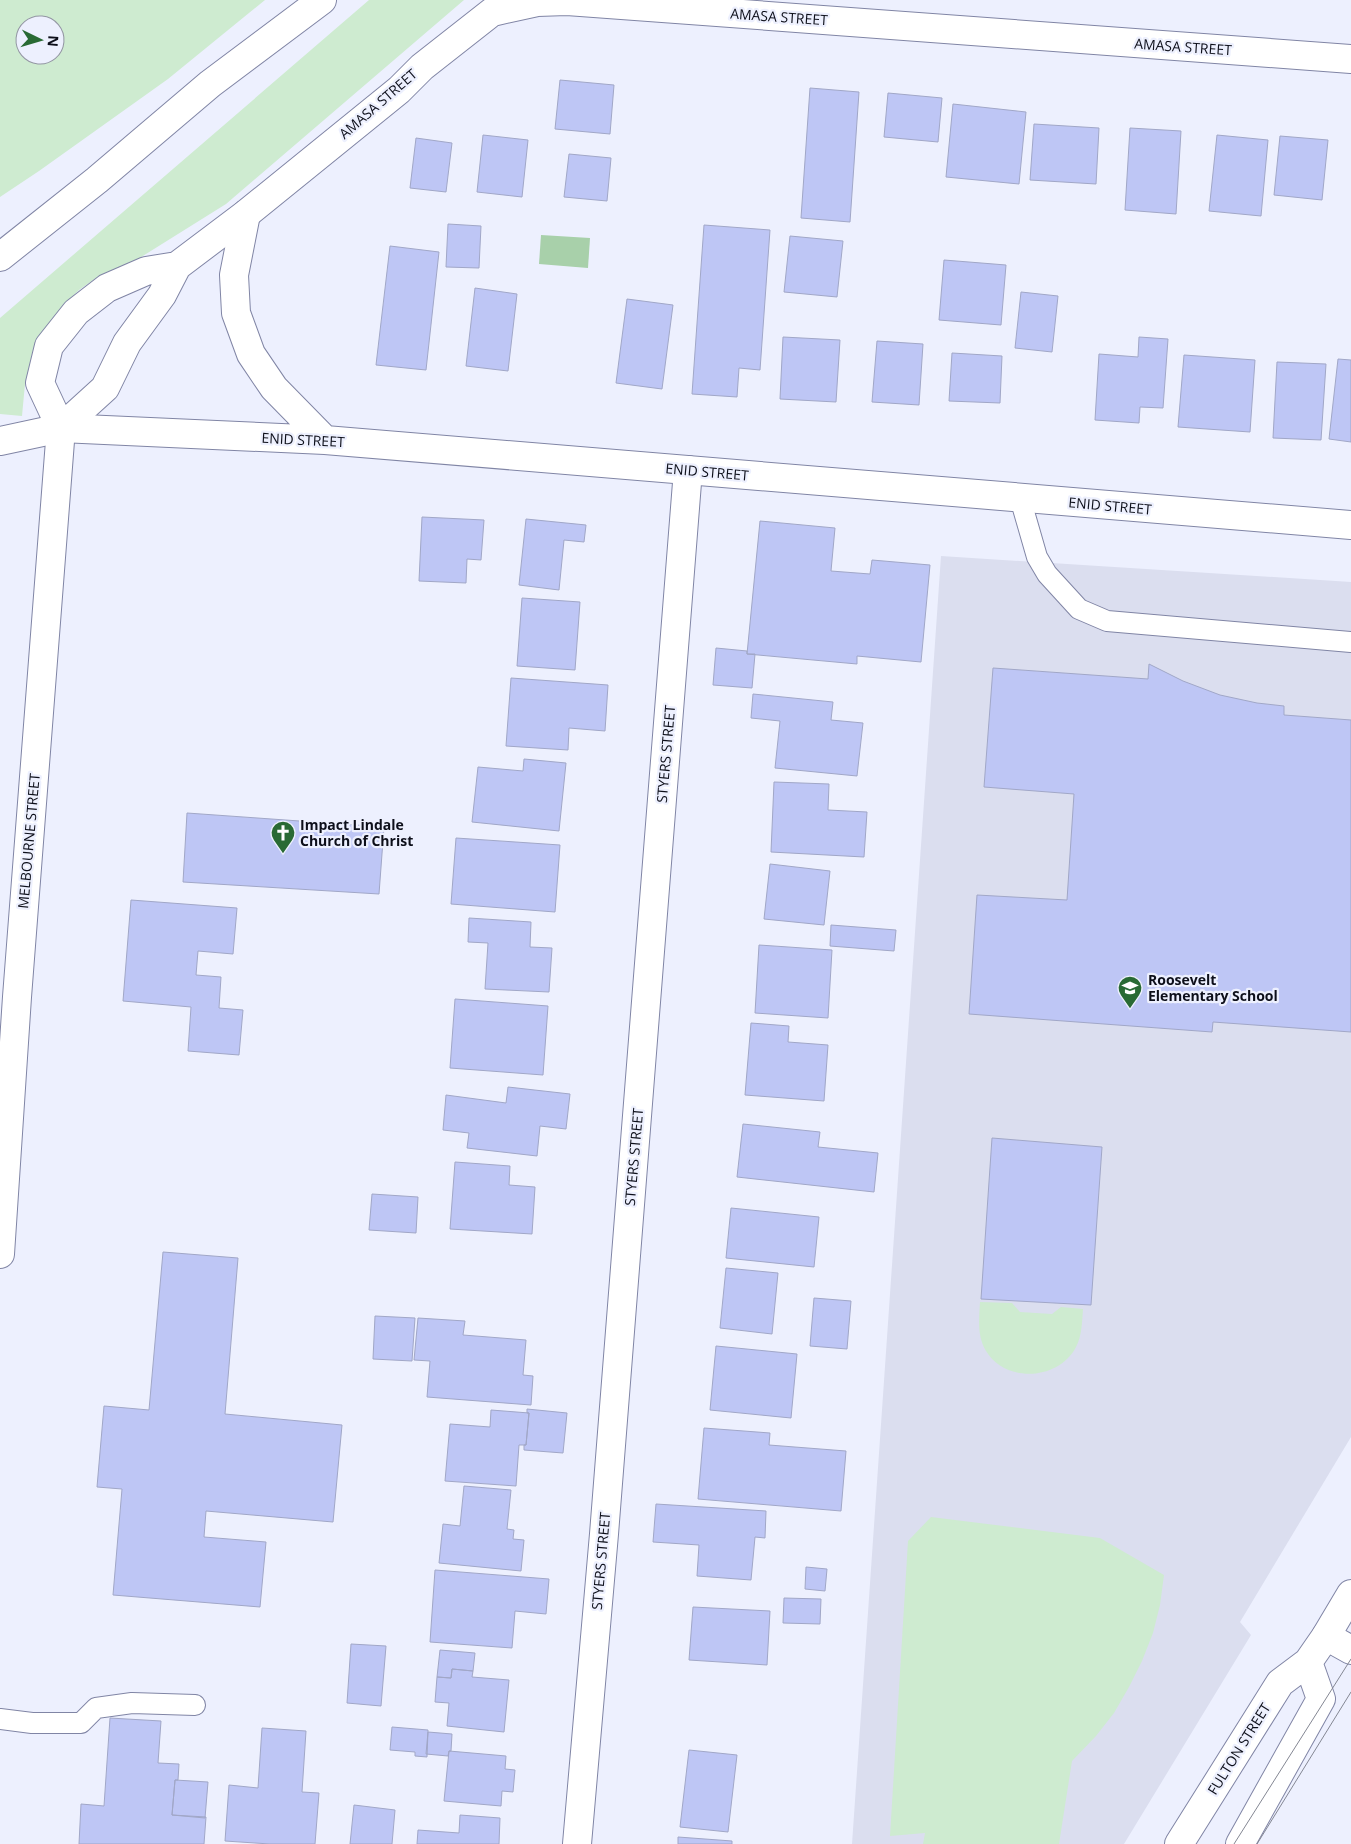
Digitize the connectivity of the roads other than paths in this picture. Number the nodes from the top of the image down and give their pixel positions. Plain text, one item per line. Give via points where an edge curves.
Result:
1 (322, 0) edge
2 (1351, 59) edge
3 (246, 214) junction
4 (0, 257) edge
5 (177, 266) junction
6 (62, 428) junction
7 (325, 440) junction
8 (0, 441) edge
9 (688, 470) junction
10 (1020, 498) junction
11 (1351, 525) edge
12 (1351, 642) edge
13 (8, 996) edge
14 (0, 1254) edge
15 (1351, 1594) edge
16 (1326, 1636) junction
17 (1351, 1650) edge
18 (1308, 1662) junction
19 (195, 1705) dead end
20 (0, 1720) edge
21 (578, 1844) edge
22 (1179, 1844) edge
23 (1240, 1844) edge

1 - 4 main road via 210,84
2 - 3 main road, AMASA STREET via 566,1 537,2 492,12
3 - 5 main road, AMASA STREET
3 - 7 main road via 234,275 236,313 251,354 274,388
5 - 6 main road, AMASA STREET via 162,295 127,344 105,388
5 - 6 main road, AMASA STREET via 146,271 107,288 76,312 49,346 40,383
6 - 7 main road, ENID STREET
6 - 8 main road, ENID STREET
6 - 13 main road, MELBOURNE STREET
7 - 9 main road, ENID STREET
9 - 10 main road, ENID STREET
9 - 21 main road, STYERS STREET
10 - 11 main road, ENID STREET
10 - 12 lane via 1037,556 1047,574 1079,610 1107,621
13 - 14 main road, MELBOURNE STREET
15 - 16 main road, FULTON STREET
16 - 17 main road
16 - 18 main road, FULTON STREET
18 - 22 main road, FULTON STREET via 1280,1682
18 - 23 main road via 1321,1699
19 - 20 lane via 132,1703 96,1708 82,1723

